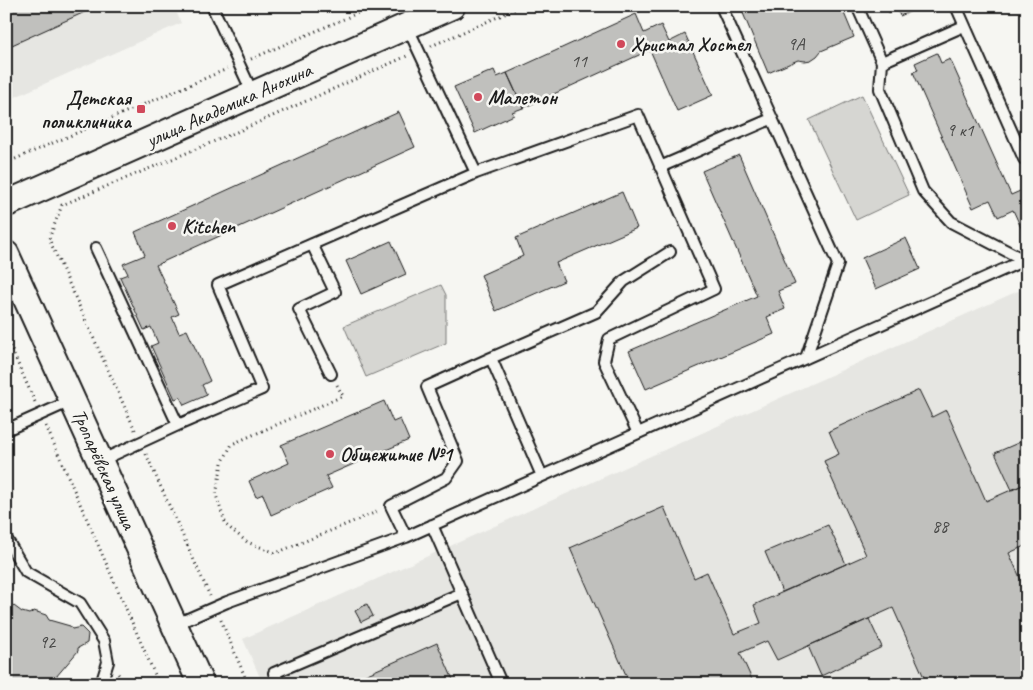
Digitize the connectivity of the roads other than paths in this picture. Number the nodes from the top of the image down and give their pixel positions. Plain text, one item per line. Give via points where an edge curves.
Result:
1 (212, 6) edge
2 (452, 6) edge
3 (721, 6) edge
4 (857, 6) edge
5 (956, 6) edge
6 (407, 26) junction
7 (964, 26) junction
8 (882, 62) junction
9 (253, 94) junction
10 (771, 119) junction
11 (1027, 158) edge
12 (660, 167) junction
13 (476, 173) junction
14 (6, 204) edge
15 (312, 244) junction
16 (96, 248) dead end
17 (670, 252) dead end
18 (6, 254) edge
19 (1025, 260) edge
20 (491, 358) junction
21 (806, 358) junction
22 (331, 374) road end
23 (73, 400) junction
24 (178, 425) junction
25 (6, 430) edge
26 (638, 433) junction
27 (100, 462) junction
28 (542, 476) junction
29 (432, 525) junction
30 (406, 537) junction
31 (6, 538) edge
32 (462, 593) junction
33 (174, 625) junction
34 (101, 684) edge
35 (201, 684) edge
36 (280, 684) edge
37 (499, 684) edge

1 - 9 lane
2 - 6 street, улица Академика Анохина
3 - 10 lane
4 - 8 lane
5 - 7 lane
6 - 9 street, улица Академика Анохина
6 - 13 lane
7 - 8 lane
7 - 11 lane via 1024,159
8 - 19 lane via 880,89 924,192 951,222
9 - 14 street, улица Академика Анохина
10 - 12 lane
10 - 21 lane via 838,264
12 - 13 lane via 638,115
12 - 26 lane via 714,289 609,339 604,361
13 - 15 lane
15 - 22 lane via 335,292 299,309
15 - 24 lane via 218,285 262,389
16 - 24 lane
17 - 20 lane via 624,281 596,312
18 - 23 street, Тропарёвская улица
19 - 21 lane
20 - 28 lane
20 - 30 lane via 427,387 458,461 446,478 391,506
21 - 26 lane
23 - 25 lane
23 - 27 street, Тропарёвская улица
24 - 27 lane
26 - 28 lane
27 - 33 street, Тропарёвская улица
28 - 29 lane
29 - 30 lane
29 - 32 lane
30 - 33 lane via 215,606
31 - 34 lane via 26,572 80,603 104,640 108,662
32 - 36 lane via 274,674
32 - 37 lane
33 - 35 street, Тропарёвская улица

